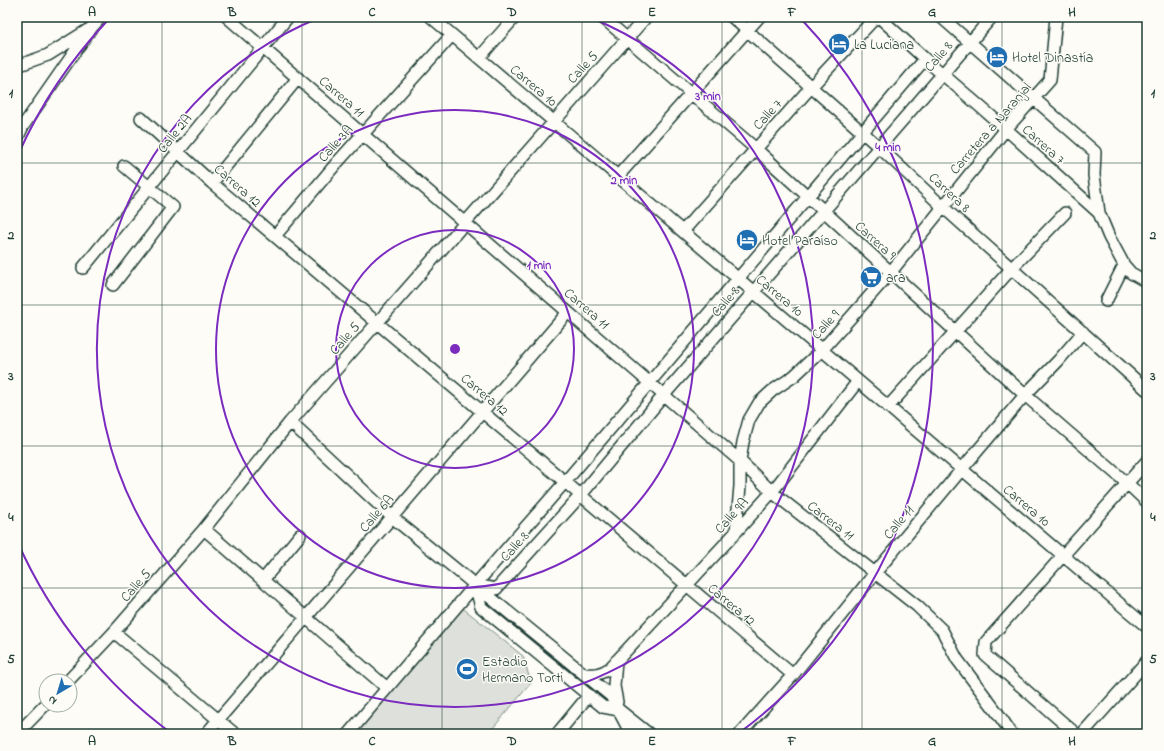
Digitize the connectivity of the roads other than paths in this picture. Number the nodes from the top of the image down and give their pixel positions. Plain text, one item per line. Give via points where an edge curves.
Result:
1 (102, 17) edge
2 (227, 17) edge
3 (288, 17) edge
4 (431, 17) edge
5 (515, 17) edge
6 (602, 17) edge
7 (646, 17) edge
8 (732, 17) edge
9 (759, 17) edge
10 (876, 17) edge
11 (879, 17) edge
12 (941, 17) edge
13 (992, 17) edge
14 (1056, 17) edge
15 (92, 27) junction
16 (747, 30) junction
17 (452, 35) junction
18 (627, 38) junction
19 (971, 42) junction
20 (262, 48) junction
21 (479, 58) junction
22 (925, 59) junction
23 (17, 66) edge
24 (942, 74) junction
25 (298, 78) junction
26 (812, 87) junction
27 (691, 94) junction
28 (1035, 98) junction
29 (141, 118) dead end
30 (553, 121) junction
31 (1006, 129) junction
32 (863, 132) junction
33 (363, 134) junction
34 (17, 139) edge
35 (879, 146) junction
36 (756, 149) junction
37 (178, 152) junction
38 (124, 166) dead end
39 (618, 176) junction
40 (212, 183) junction
41 (150, 186) junction
42 (808, 197) junction
43 (944, 207) junction
44 (823, 212) junction
45 (1065, 213) dead end
46 (1098, 213) junction
47 (465, 222) junction
48 (683, 232) junction
49 (275, 236) junction
50 (1124, 265) junction
51 (83, 268) dead end
52 (1012, 268) junction
53 (890, 273) junction
54 (738, 278) junction
55 (1147, 282) edge
56 (113, 285) dead end
57 (753, 291) junction
58 (1106, 301) dead end
59 (568, 312) junction
60 (378, 322) junction
61 (955, 332) junction
62 (1083, 332) junction
63 (822, 350) junction
64 (858, 380) junction
65 (650, 383) junction
66 (1147, 390) edge
67 (664, 394) junction
68 (1025, 395) junction
69 (888, 406) junction
70 (483, 412) junction
71 (290, 422) junction
72 (740, 461) junction
73 (1147, 461) edge
74 (962, 469) junction
75 (566, 482) junction
76 (1128, 484) junction
77 (772, 492) junction
78 (581, 495) junction
79 (1147, 502) edge
80 (392, 517) junction
81 (204, 529) junction
82 (736, 532) junction
83 (300, 535) dead end
84 (1064, 556) junction
85 (875, 573) junction
86 (263, 580) junction
87 (475, 585) junction
88 (687, 585) junction
89 (306, 618) junction
90 (1147, 627) edge
91 (114, 632) junction
92 (616, 661) junction
93 (1147, 661) edge
94 (76, 673) edge
95 (584, 674) junction
96 (793, 675) junction
97 (387, 688) junction
98 (589, 695) junction
99 (619, 710) junction
100 (38, 712) edge
101 (218, 719) junction
102 (17, 734) edge
103 (206, 734) edge
104 (235, 734) edge
105 (348, 734) edge
106 (557, 734) edge
107 (631, 734) edge
108 (649, 734) edge
109 (740, 734) edge
110 (1012, 734) edge
111 (1076, 734) edge
112 (1082, 734) edge

1 - 15 street
2 - 20 street, Carrera 11
3 - 20 street, Calle 2A
4 - 17 street, Carrera 10
5 - 21 street
6 - 18 street, Carrera 9
7 - 18 street, Calle 5
8 - 16 street, Carrera 8
9 - 16 street
10 - 26 street, Calle 7
11 - 22 street, Carrera 7
12 - 19 street
13 - 19 street, Calle 8
14 - 28 street, Carretera a Naranjal via 1050,80
15 - 23 street via 48,55
15 - 34 street via 23,126
16 - 26 street, Carrera 8
16 - 27 street
17 - 21 street, Carrera 10
17 - 33 street, Calle 3A
18 - 27 street, Carrera 9
18 - 30 street, Calle 5
19 - 24 street, Calle 8
19 - 28 street
20 - 25 street, Carrera 11
20 - 37 street, Calle 2A
21 - 30 street, Carrera 10
22 - 24 street, Carrera 7
22 - 32 street, Calle 8
24 - 31 street, Carrera 7
24 - 35 street, Calle 8
25 - 33 street, Carrera 11
25 - 40 street
26 - 32 street, Carrera 8
26 - 36 street, Calle 7
27 - 36 street, Carrera 9
27 - 39 street
28 - 31 street, Carretera a Naranjal
28 - 46 street via 1095,152 1094,175
29 - 37 street, Carrera 12
30 - 39 street, Carrera 10
30 - 47 street, Calle 5
31 - 43 street, Carretera a Naranjal
31 - 46 street, Carrera 7
32 - 35 street, Carrera 8
32 - 42 street, Calle 8
33 - 47 street, Carrera 11
33 - 49 street, Calle 3A
35 - 43 street, Carrera 8
35 - 44 street, Calle 8
36 - 42 street, Carrera 9
36 - 48 street, Calle 7
37 - 40 street, Carrera 12
37 - 41 street, Calle 2A
38 - 41 street
39 - 48 street, Carrera 10
40 - 49 street, Carrera 12
41 - 51 street, Calle 2A
41 - 56 street via 173,207
42 - 44 street, Carrera 9
42 - 54 street, Calle 8
43 - 52 street, Carrera 8
43 - 53 street, Calle 9
44 - 53 street, Carrera 9
44 - 57 street, Calle 8
45 - 52 street
46 - 50 street
47 - 59 street, Carrera 11
47 - 60 street, Calle 5
48 - 54 street, Carrera 10
49 - 60 street, Carrera 12
50 - 55 street via 1131,273
50 - 58 street
52 - 61 street
52 - 62 street, Carrera 8
53 - 61 street, Carrera 9
53 - 63 street, Calle 9
54 - 57 street, Carrera 10
54 - 65 street, Calle 8
57 - 63 street, Carrera 10
57 - 67 street, Calle 8
59 - 65 street, Carrera 11
59 - 70 street, Calle 6A
60 - 70 street, Carrera 12
60 - 71 street, Calle 5
61 - 68 street, Carrera 9
61 - 69 street
62 - 66 street, Carrera 8
62 - 68 street, Calle 11
63 - 64 street, Carrera 10
63 - 72 street, Calle 9 via 759,403 749,420
64 - 69 street, Carrera 10
64 - 77 street, Calle 9A
65 - 67 street, Carrera 11
65 - 75 street, Calle 8
67 - 72 street, Carrera 11
67 - 78 street, Calle 8
68 - 74 street, Calle 11
68 - 76 street, Carrera 9
69 - 74 street, Carrera 10
70 - 75 street, Carrera 12
70 - 80 street, Calle 6A
71 - 80 street
71 - 81 street, Calle 5
72 - 77 street, Carrera 11
72 - 82 street, Calle 9
73 - 76 street
74 - 84 street, Carrera 10
74 - 85 street, Calle 11
75 - 78 street, Carrera 12
75 - 87 street, Calle 8
76 - 79 street, Carrera 9
76 - 84 street
77 - 82 street, Calle 9A
77 - 85 street, Carrera 11
78 - 87 street, Calle 8 via 496,589
78 - 88 street, Carrera 12
80 - 87 street
80 - 89 street, Calle 6A
81 - 86 street
81 - 91 street, Calle 5
82 - 88 street, Calle 9A
83 - 86 street
84 - 90 street, Carrera 10
84 - 111 street via 986,642 985,655
85 - 96 street, Calle 11
85 - 110 street, Carrera 11 via 917,606 942,630 957,659
86 - 89 street
87 - 95 street
87 - 97 street, Calle 8
87 - 98 street via 481,607
88 - 92 street, Calle 9A
88 - 96 street, Carrera 12
89 - 97 street
89 - 101 street, Calle 6A
91 - 94 street, Calle 5
91 - 101 street
92 - 95 street, Calle 9A via 602,673
92 - 99 street via 614,686
93 - 112 street
95 - 99 street via 611,696
96 - 109 street, Calle 11
97 - 105 street, Calle 8
98 - 99 street via 603,707
98 - 106 street
99 - 107 street
99 - 108 street
100 - 102 street
101 - 103 street, Calle 6A
101 - 104 street

